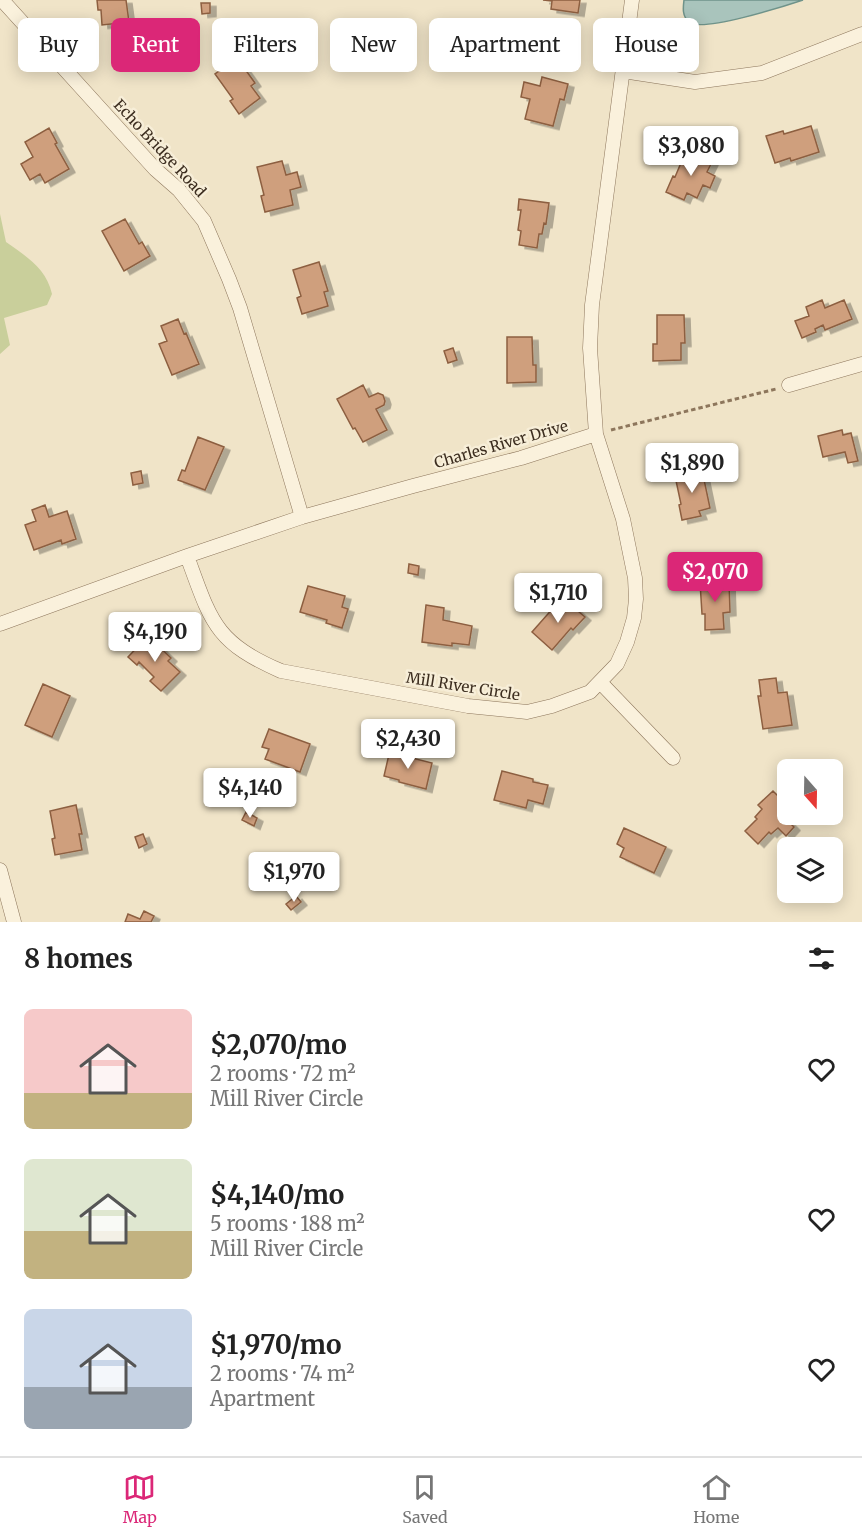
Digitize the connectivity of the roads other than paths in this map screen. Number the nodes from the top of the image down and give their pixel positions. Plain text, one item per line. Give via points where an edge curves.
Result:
1 (2, 0) edge
2 (632, 0) edge
3 (630, 18) edge
4 (862, 34) edge
5 (623, 72) edge
6 (630, 72) edge
7 (862, 364) edge
8 (789, 385) road end
9 (596, 434) junction
10 (302, 517) junction
11 (187, 556) junction
12 (0, 624) edge
13 (600, 682) junction
14 (673, 758) dead end
15 (0, 870) edge
16 (14, 922) edge

1 - 10 street, Echo Bridge Road via 204,221 240,308
2 - 3 street
4 - 6 street via 762,73 695,82
5 - 9 street via 592,305 590,348
7 - 8 street
9 - 10 street, Charles River Drive
9 - 13 street, Mill River Circle via 623,519 636,599 627,642 616,664
10 - 11 street, Charles River Drive
11 - 12 street, Charles River Drive
11 - 13 street, Mill River Circle via 209,615 222,634 254,659 281,671 468,706 527,712 590,692
13 - 14 street
15 - 16 street

